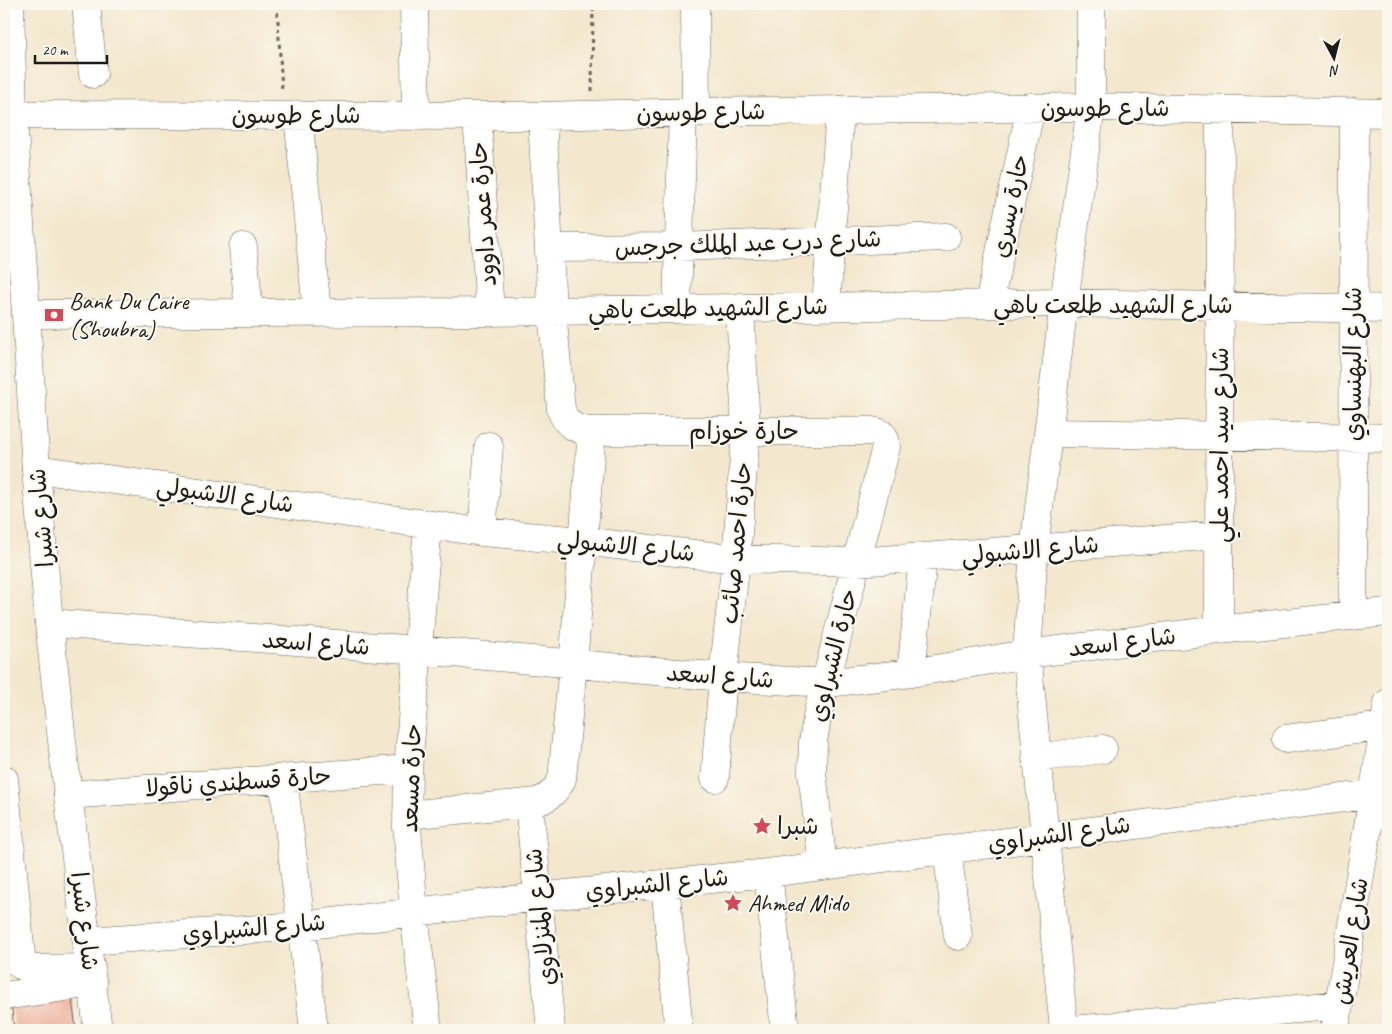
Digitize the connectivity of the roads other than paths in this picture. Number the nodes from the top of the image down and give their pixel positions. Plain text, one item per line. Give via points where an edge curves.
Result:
1 (8, 4) edge
2 (86, 4) edge
3 (414, 4) edge
4 (695, 4) edge
5 (1091, 4) edge
6 (93, 74) dead end
7 (1091, 107) junction
8 (1031, 108) junction
9 (1220, 109) junction
10 (840, 110) junction
11 (690, 112) junction
12 (1354, 112) junction
13 (1388, 113) edge
14 (8, 115) edge
15 (290, 115) junction
16 (416, 115) junction
17 (477, 116) junction
18 (542, 116) junction
19 (946, 237) dead end
20 (831, 241) junction
21 (243, 247) dead end
22 (679, 247) junction
23 (549, 248) junction
24 (1064, 303) junction
25 (989, 304) junction
26 (1220, 305) junction
27 (826, 306) junction
28 (740, 307) junction
29 (678, 308) junction
30 (1353, 308) junction
31 (1388, 309) edge
32 (552, 310) junction
33 (317, 312) junction
34 (490, 312) junction
35 (249, 313) junction
36 (27, 314) junction
37 (746, 430) junction
38 (592, 431) junction
39 (1048, 433) junction
40 (1220, 435) junction
41 (1353, 437) junction
42 (1388, 438) edge
43 (489, 446) dead end
44 (886, 447) joint
45 (36, 468) junction
46 (428, 524) junction
47 (482, 532) junction
48 (1220, 535) junction
49 (582, 541) junction
50 (1034, 549) junction
51 (923, 558) junction
52 (736, 559) junction
53 (856, 562) junction
54 (1388, 612) edge
55 (1353, 616) junction
56 (49, 623) junction
57 (1219, 630) junction
58 (419, 650) junction
59 (1027, 654) junction
60 (573, 665) junction
61 (911, 673) junction
62 (724, 677) junction
63 (827, 683) junction
64 (1386, 714) edge
65 (1286, 739) dead end
66 (1103, 749) dead end
67 (1036, 758) junction
68 (408, 769) junction
69 (283, 778) junction
70 (715, 778) dead end
71 (4, 779) edge
72 (1381, 794) edge
73 (68, 796) junction
74 (529, 803) junction
75 (407, 815) junction
76 (6, 816) edge
77 (1046, 835) junction
78 (947, 850) junction
79 (823, 866) junction
80 (768, 873) junction
81 (665, 884) junction
82 (538, 897) junction
83 (414, 913) junction
84 (301, 926) junction
85 (958, 936) dead end
86 (87, 941) junction
87 (13, 958) edge
88 (92, 975) junction
89 (4, 996) edge
90 (1337, 1018) edge
91 (98, 1030) edge
92 (314, 1030) edge
93 (428, 1030) edge
94 (551, 1030) edge
95 (679, 1030) edge
96 (785, 1030) edge
97 (1064, 1030) edge
98 (1074, 1030) edge

1 - 14 street, شارع شبرا
2 - 6 street
3 - 16 street
4 - 11 street
5 - 7 street
7 - 8 street, شارع طوسون
7 - 9 street, شارع طوسون
7 - 24 street
8 - 10 street, شارع طوسون
8 - 25 street, حارة يسري
9 - 12 street, شارع طوسون
9 - 26 street, شارع سيد احمد علي
10 - 11 street, شارع طوسون
10 - 20 street
11 - 18 street, شارع طوسون
11 - 22 street
12 - 13 street, شارع طوسون
12 - 30 street, شارع البهنساوي
14 - 15 street, شارع طوسون
14 - 36 street, شارع شبرا
15 - 16 street, شارع طوسون
15 - 33 street
16 - 17 street, شارع طوسون
17 - 18 street, شارع طوسون
17 - 34 street, حارة عمر داوود
18 - 23 street
19 - 20 street, شارع درب عبد الملك جرجس
20 - 22 street, شارع درب عبد الملك جرجس
20 - 27 street
21 - 35 street
22 - 23 street, شارع درب عبد الملك جرجس
22 - 29 street
23 - 32 street
24 - 25 street, شارع الشهيد طلعت باهي
24 - 26 street, شارع الشهيد طلعت باهي
24 - 39 street
25 - 27 street, شارع الشهيد طلعت باهي
26 - 30 street, شارع الشهيد طلعت باهي
26 - 40 street, شارع سيد احمد علي
27 - 28 street, شارع الشهيد طلعت باهي
28 - 29 street, شارع الشهيد طلعت باهي
28 - 37 street, حارة احمد صائب
29 - 32 street, شارع الشهيد طلعت باهي
30 - 31 street, شارع الشهيد طلعت باهي
30 - 41 street, شارع البهنساوي
32 - 34 street, شارع الشهيد طلعت باهي
32 - 38 street, حارة خوزام via 564,419 571,426
33 - 34 street, شارع الشهيد طلعت باهي
33 - 35 street, شارع الشهيد طلعت باهي
35 - 36 street, شارع الشهيد طلعت باهي
36 - 45 street, شارع شبرا
37 - 38 street, حارة خوزام
37 - 44 street, حارة خوزام via 878,432 884,435
37 - 52 street, حارة احمد صائب
38 - 49 street
39 - 40 street
39 - 50 street
40 - 41 street
40 - 48 street, شارع سيد احمد علي
41 - 42 street
41 - 55 street, شارع البهنساوي
43 - 47 street
44 - 53 street, حارة الشبراوي
45 - 46 street, شارع الاشبولي
45 - 56 street, شارع شبرا
46 - 47 street, شارع الاشبولي
46 - 58 street, حارة مسعد
47 - 49 street, شارع الاشبولي
48 - 50 street, شارع الاشبولي
48 - 57 street, شارع سيد احمد علي
49 - 52 street, شارع الاشبولي
49 - 60 street
50 - 51 street, شارع الاشبولي
50 - 59 street
51 - 53 street, شارع الاشبولي
51 - 61 street
52 - 53 street, شارع الاشبولي
52 - 62 street, حارة احمد صائب
53 - 63 street, حارة الشبراوي
54 - 55 street, شارع اسعد
55 - 57 street, شارع اسعد
56 - 58 street, شارع اسعد
56 - 73 street, شارع شبرا
57 - 59 street, شارع اسعد
58 - 60 street, شارع اسعد
58 - 68 street, حارة مسعد
59 - 61 street, شارع اسعد
59 - 67 street
60 - 62 street, شارع اسعد
60 - 74 street via 562,779 546,799
61 - 63 street, شارع اسعد
62 - 63 street, شارع اسعد
62 - 70 street, حارة احمد صائب
63 - 79 street, حارة الشبراوي via 818,712 812,772
64 - 65 street
64 - 72 street, شارع العريش
66 - 67 street
67 - 77 street
68 - 69 street, حارة قسطندي ناقولا
68 - 75 street, حارة مسعد
69 - 73 street, حارة قسطندي ناقولا
69 - 84 street
71 - 76 street
72 - 77 street, شارع الشبراوي
72 - 90 street, شارع العريش
73 - 86 street, شارع شبرا
74 - 75 street
74 - 82 street, شارع المنزلاوي
75 - 83 street, حارة مسعد
76 - 87 street
77 - 78 street, شارع الشبراوي
77 - 97 street
78 - 79 street, شارع الشبراوي
78 - 85 street
79 - 80 street, شارع الشبراوي
80 - 81 street, شارع الشبراوي
80 - 96 street
81 - 82 street, شارع الشبراوي
81 - 95 street
82 - 83 street, شارع الشبراوي
82 - 94 street, شارع المنزلاوي
83 - 84 street, شارع الشبراوي
83 - 93 street, حارة مسعد
84 - 86 street, شارع الشبراوي
84 - 92 street
86 - 88 street, شارع شبرا
87 - 88 street via 29,969
88 - 89 street
88 - 91 street, شارع شبرا
90 - 98 street

